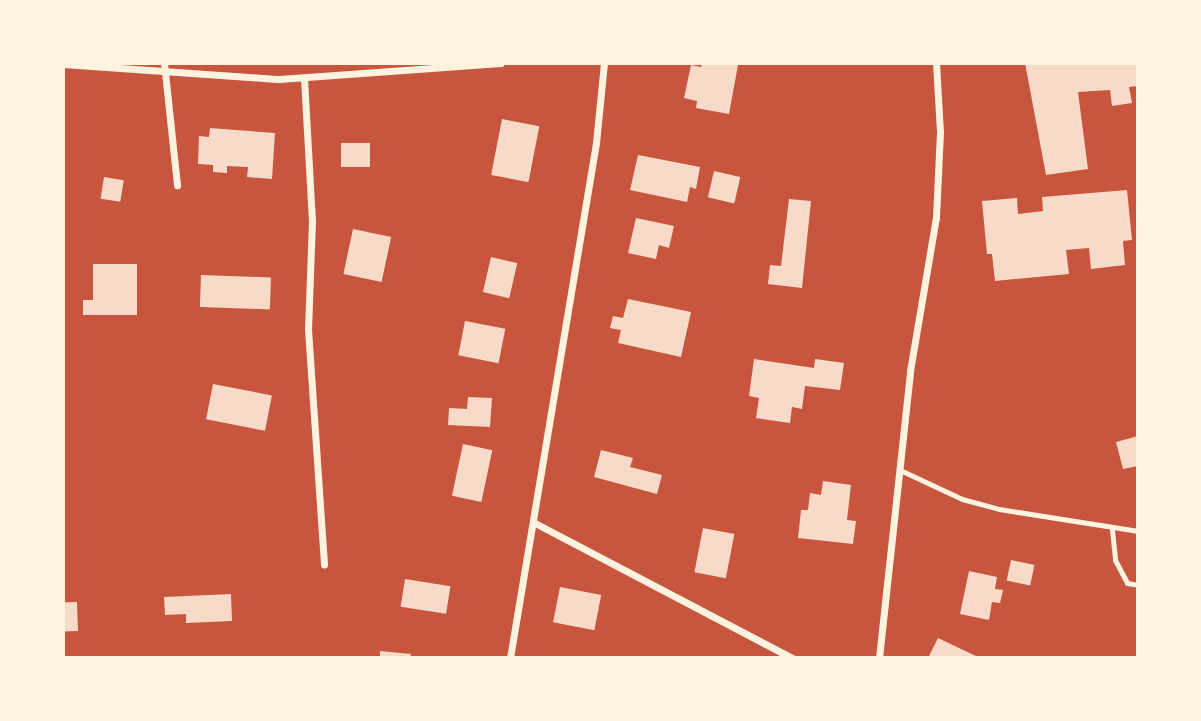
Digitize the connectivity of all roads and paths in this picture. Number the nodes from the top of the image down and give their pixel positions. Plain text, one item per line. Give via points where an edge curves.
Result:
1 (164, 63) edge
2 (500, 63) edge
3 (604, 63) edge
4 (936, 63) edge
5 (63, 64) edge
6 (164, 73) junction
7 (304, 78) junction
8 (177, 185) dead end
9 (901, 470) junction
10 (533, 522) junction
11 (1112, 530) junction
12 (1138, 531) edge
13 (324, 564) dead end
14 (1138, 585) edge
15 (510, 658) edge
16 (792, 658) edge
17 (879, 658) edge

1 - 6 street
2 - 7 street
3 - 10 street via 596,143
4 - 9 street via 939,174 927,280 910,371
5 - 6 street
6 - 7 street
6 - 8 street
7 - 13 street via 312,220 308,329
9 - 11 lane via 962,499
9 - 17 street via 892,514
10 - 15 street
10 - 16 street
11 - 12 lane
11 - 14 lane via 1115,560 1127,583

